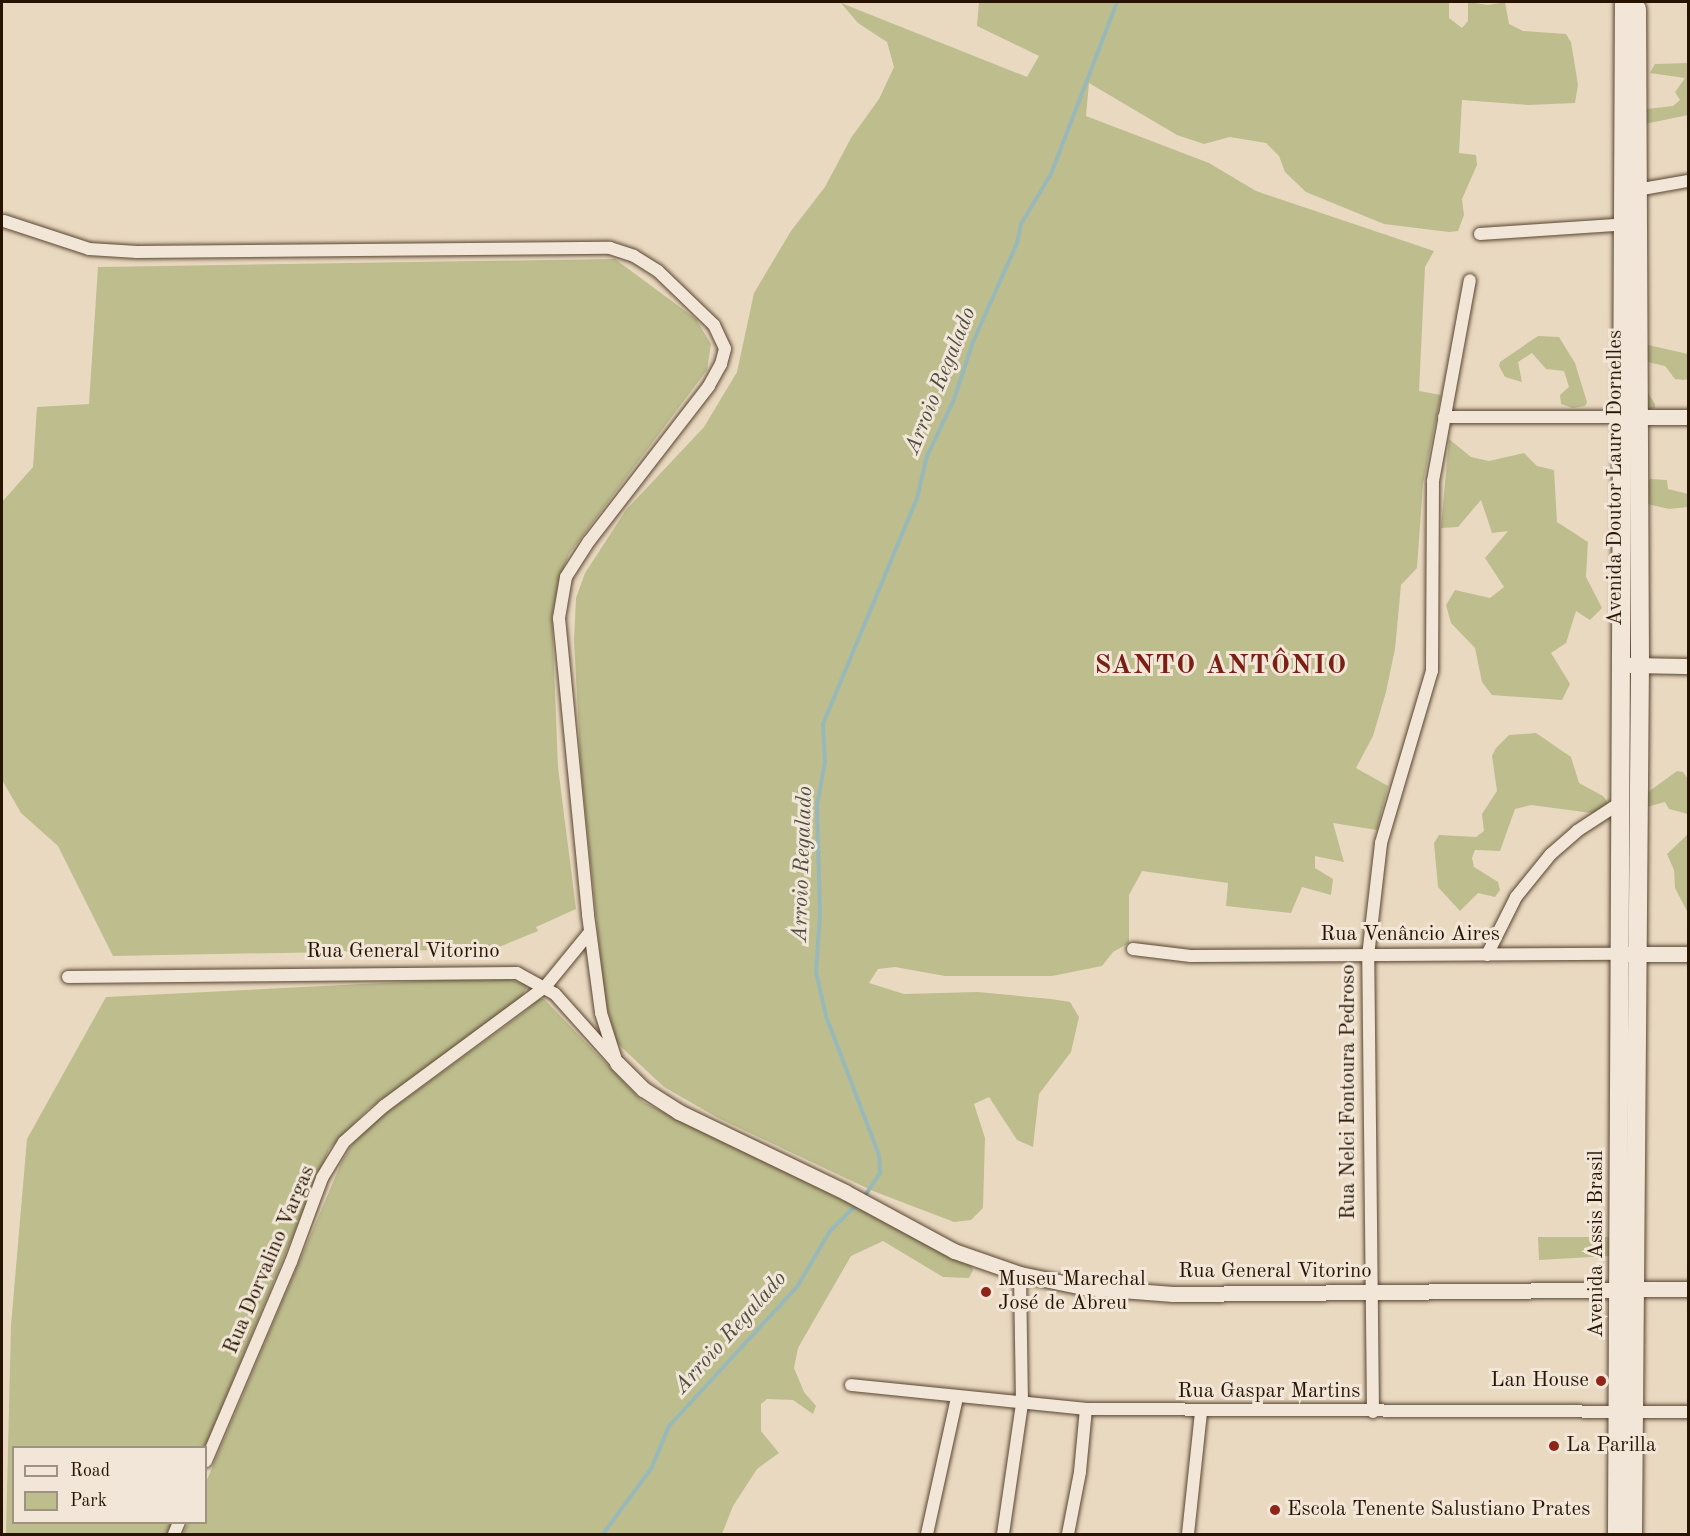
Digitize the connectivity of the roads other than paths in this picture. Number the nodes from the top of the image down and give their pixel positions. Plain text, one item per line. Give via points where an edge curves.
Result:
1 (1624, 2) edge
2 (1637, 2) edge
3 (1689, 181) edge
4 (1630, 192) junction
5 (3, 221) dead end
6 (1630, 224) junction
7 (1480, 234) dead end
8 (1470, 280) dead end
9 (1444, 417) junction
10 (1630, 417) junction
11 (1689, 417) edge
12 (1619, 665) junction
13 (1640, 665) junction
14 (1689, 666) edge
15 (1620, 803) junction
16 (1629, 869) junction
17 (590, 932) junction
18 (1133, 949) dead end
19 (1629, 954) junction
20 (1689, 954) edge
21 (1487, 955) junction
22 (1368, 957) junction
23 (68, 977) dead end
24 (544, 987) junction
25 (617, 1063) junction
26 (1020, 1274) junction
27 (1627, 1289) junction
28 (1689, 1289) edge
29 (1369, 1292) junction
30 (851, 1385) dead end
31 (957, 1397) junction
32 (1022, 1403) junction
33 (1086, 1409) junction
34 (1201, 1412) junction
35 (1373, 1412) junction
36 (1626, 1413) junction
37 (1689, 1413) edge
38 (207, 1459) edge
39 (1626, 1465) junction
40 (927, 1534) edge
41 (1003, 1534) edge
42 (1068, 1534) edge
43 (1188, 1534) edge
44 (1617, 1534) edge
45 (1633, 1534) edge

1 - 4 main road, Avenida Doutor Lauro Dornelles
2 - 4 main road, Avenida Doutor Lauro Dornelles
3 - 4 street
4 - 6 main road, Avenida Doutor Lauro Dornelles
5 - 17 street via 89,249 137,252 610,248 634,256 658,271 708,318 726,349 710,386 566,577 560,618 562,673
6 - 7 street
6 - 10 main road, Avenida Doutor Lauro Dornelles
8 - 9 street, Rua Nelci Fontoura Pedroso
9 - 10 street
9 - 22 street, Rua Nelci Fontoura Pedroso via 1432,481 1432,671 1381,843
10 - 11 street
10 - 12 main road, Avenida Doutor Lauro Dornelles
10 - 13 main road, Avenida Doutor Lauro Dornelles
12 - 13 street
12 - 15 main road, Avenida Doutor Lauro Dornelles
13 - 14 street
13 - 16 main road, Avenida Doutor Lauro Dornelles
15 - 16 main road, Avenida Doutor Lauro Dornelles
15 - 21 street via 1577,831 1551,854 1516,897
16 - 19 main road, Avenida Doutor Lauro Dornelles
17 - 24 street, Rua Dorvalino Vargas
17 - 25 street via 601,1013
18 - 22 street, Rua Venâncio Aires via 1191,956
19 - 20 street, Rua Venâncio Aires
19 - 21 street, Rua Venâncio Aires
19 - 27 main road, Avenida Assis Brasil
21 - 22 street, Rua Venâncio Aires
22 - 29 street, Rua Nelci Fontoura Pedroso
23 - 24 street, Rua General Vitorino via 494,970 517,973
24 - 25 street, Rua General Vitorino via 576,1015
24 - 38 street, Rua Dorvalino Vargas via 384,1106 344,1142 322,1178 291,1262
25 - 26 street, Rua General Vitorino via 643,1089 679,1112 845,1192 954,1251
26 - 29 street, Rua General Vitorino via 1083,1287 1173,1294
26 - 32 street
27 - 28 street, Rua General Vitorino
27 - 29 street, Rua General Vitorino
27 - 36 main road, Avenida Assis Brasil
29 - 35 street, Rua Nelci Fontoura Pedroso
30 - 31 street, Rua Gaspar Martins
31 - 32 street, Rua Gaspar Martins
31 - 40 street
32 - 33 street, Rua Gaspar Martins
32 - 41 street
33 - 34 street, Rua Gaspar Martins
33 - 42 street via 1080,1472
34 - 35 street, Rua Gaspar Martins
34 - 43 street
35 - 36 street, Rua Gaspar Martins
36 - 37 street, Rua Gaspar Martins
36 - 39 main road, Avenida Assis Brasil
39 - 44 main road, Avenida Assis Brasil
39 - 45 main road, Avenida Assis Brasil

